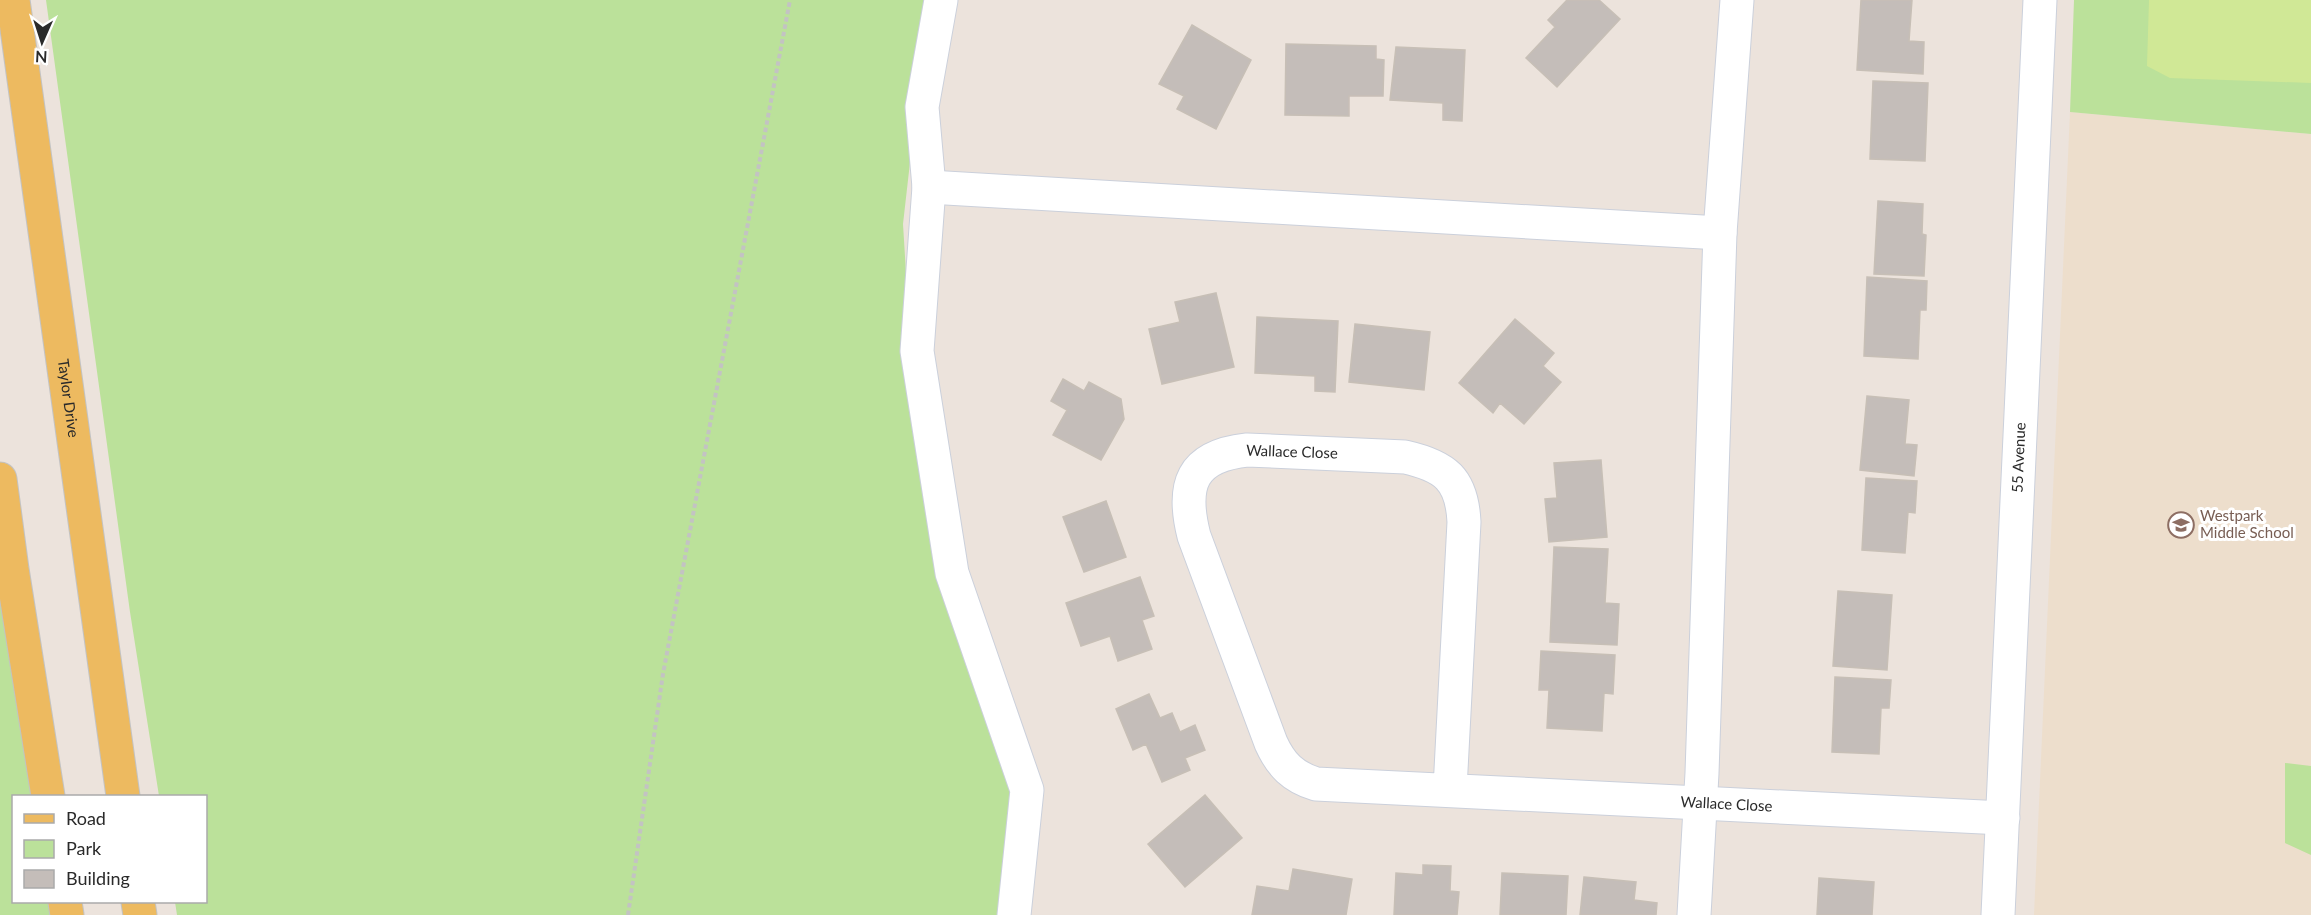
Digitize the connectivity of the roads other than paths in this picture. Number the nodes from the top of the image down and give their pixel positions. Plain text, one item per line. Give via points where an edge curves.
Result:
1 (13, 0) edge
2 (941, 0) edge
3 (1737, 0) edge
4 (2040, 0) edge
5 (929, 187) junction
6 (1720, 233) junction
7 (0, 479) edge
8 (1450, 789) junction
9 (48, 795) edge
10 (123, 795) edge
11 (1701, 804) junction
12 (2003, 818) junction
13 (1014, 915) edge
14 (1694, 915) edge
15 (1998, 915) edge

1 - 10 main road, Taylor Drive
2 - 5 street via 922,107
3 - 6 street
4 - 12 street, 55 Avenue
5 - 6 street
5 - 13 street via 916,351 952,573 1027,790
6 - 11 street
7 - 9 main road
8 - 8 street, Wallace Close via 1464,522 1460,493 1452,478 1425,461 1405,457 1247,450 1214,457 1190,483 1189,517 1278,758 1294,775 1316,784
8 - 11 street, Wallace Close
11 - 12 street, Wallace Close
11 - 14 street
12 - 15 street, 55 Avenue

